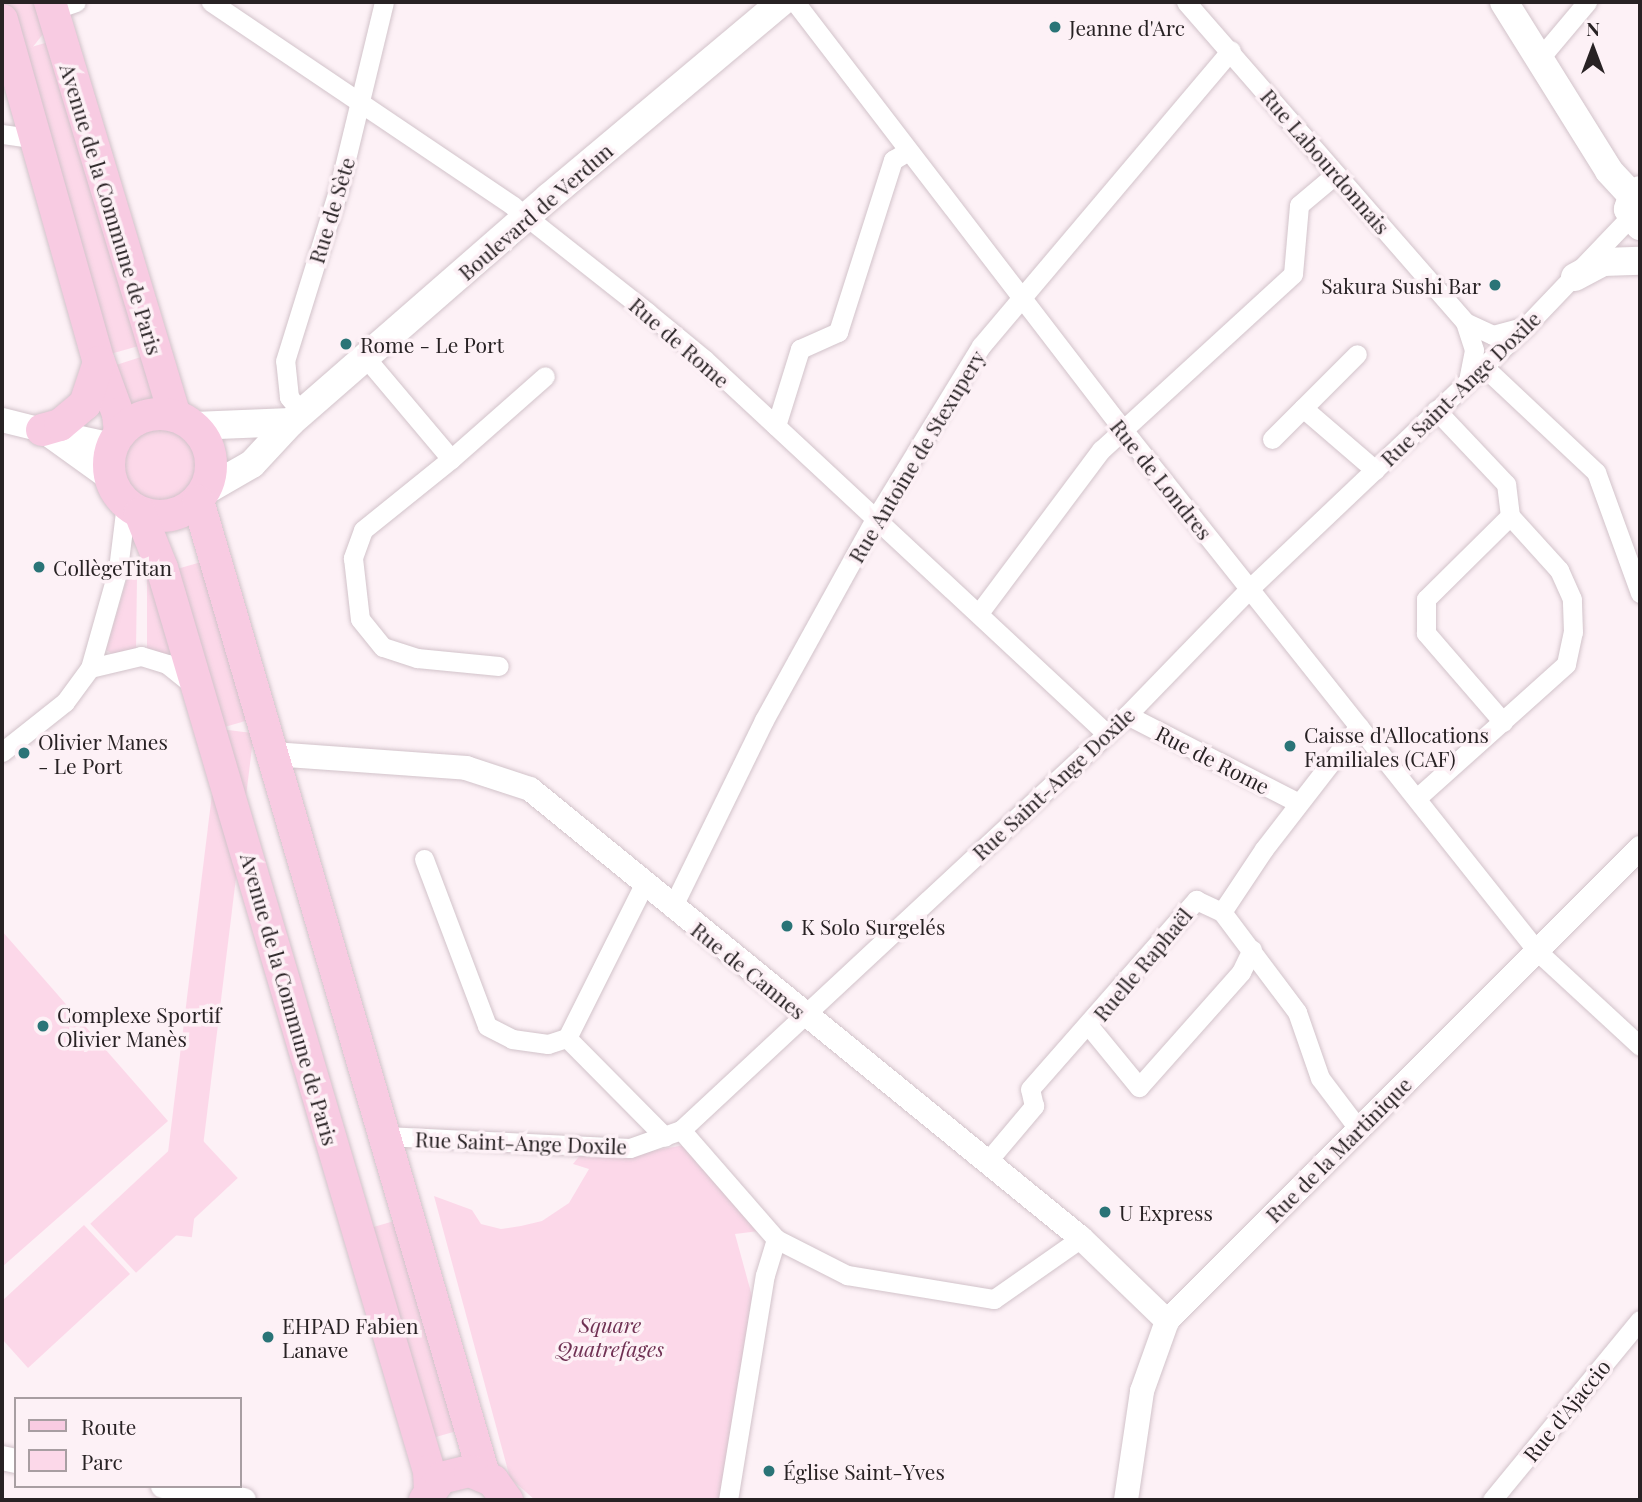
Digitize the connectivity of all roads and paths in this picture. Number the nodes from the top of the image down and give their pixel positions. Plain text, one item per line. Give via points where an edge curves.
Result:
1 (211, 2) edge
2 (384, 2) edge
3 (782, 2) edge
4 (795, 2) edge
5 (1186, 2) edge
6 (1504, 2) edge
7 (1587, 2) edge
8 (60, 4) edge
9 (2, 20) edge
10 (1231, 50) junction
11 (1539, 59) junction
12 (362, 103) junction
13 (2, 134) edge
14 (36, 139) junction
15 (908, 151) junction
16 (1336, 174) junction
17 (1636, 207) edge
18 (528, 216) junction
19 (1640, 261) edge
20 (1575, 277) junction
21 (1024, 300) junction
22 (1465, 322) junction
23 (1526, 326) junction
24 (1357, 354) dead end
25 (366, 358) junction
26 (99, 362) junction
27 (1483, 366) junction
28 (545, 376) dead end
29 (1468, 381) junction
30 (1303, 408) junction
31 (1436, 410) junction
32 (297, 418) junction
33 (2, 421) edge
34 (184, 421) junction
35 (776, 426) junction
36 (42, 430) junction
37 (1124, 431) junction
38 (116, 439) junction
39 (1272, 439) dead end
40 (450, 459) junction
41 (1375, 470) junction
42 (201, 496) junction
43 (125, 499) junction
44 (1510, 516) junction
45 (875, 519) junction
46 (1250, 589) junction
47 (1640, 593) edge
48 (979, 613) junction
49 (499, 666) dead end
50 (90, 668) junction
51 (197, 688) junction
52 (1127, 715) junction
53 (1503, 722) junction
54 (1359, 726) junction
55 (1107, 734) junction
56 (2, 752) edge
57 (273, 754) junction
58 (1418, 797) junction
59 (1299, 803) junction
60 (1640, 848) edge
61 (424, 859) dead end
62 (644, 884) junction
63 (672, 908) junction
64 (1222, 912) junction
65 (1252, 948) junction
66 (1536, 951) junction
67 (806, 1017) junction
68 (1089, 1026) junction
69 (567, 1038) junction
70 (1640, 1046) edge
71 (1357, 1127) junction
72 (673, 1133) junction
73 (385, 1136) junction
74 (986, 1163) junction
75 (1081, 1238) junction
76 (776, 1239) junction
77 (1640, 1320) edge
78 (1167, 1321) junction
79 (484, 1475) junction
80 (175, 1488) edge
81 (425, 1496) edge
82 (244, 1500) edge
83 (507, 1500) edge
84 (728, 1500) edge
85 (1126, 1500) edge
86 (1492, 1500) edge

1 - 12 street, Rue de Rome
2 - 12 street, Rue de Sète
3 - 18 main road, Boulevard de Verdun
4 - 15 street, Rue de Londres
5 - 10 street, Rue Labourdonnais
6 - 11 main road
7 - 11 street
8 - 34 main road, Avenue de la Commune de Paris
9 - 14 main road
10 - 16 street, Rue Labourdonnais
10 - 21 street, Rue Antoine de Stexupery
11 - 17 main road
12 - 18 street, Rue de Rome
12 - 32 street, Rue de Sète via 285,360 289,397
13 - 14 street
14 - 26 main road
15 - 21 street, Rue de Londres
15 - 35 street via 893,160 838,332 800,349
16 - 22 street, Rue Labourdonnais
16 - 37 street via 1299,205 1293,274
17 - 20 street, Rue Saint-Ange Doxile via 1586,259
18 - 25 main road, Boulevard de Verdun
18 - 35 street, Rue de Rome via 704,359
19 - 20 main road via 1603,262
20 - 23 street, Rue Saint-Ange Doxile
21 - 37 street, Rue de Londres
21 - 45 street, Rue Antoine de Stexupery via 981,346
22 - 23 street via 1493,335
22 - 29 street via 1474,350
23 - 27 street, Rue Saint-Ange Doxile
24 - 30 street
25 - 32 main road, Boulevard de Verdun
25 - 40 street
26 - 36 main road via 85,404 60,425
26 - 38 main road via 118,414
27 - 29 street, Rue Saint-Ange Doxile
27 - 47 street via 1596,472
28 - 40 street
29 - 31 street, Rue Saint-Ange Doxile
30 - 39 street
30 - 41 street
31 - 41 street, Rue Saint-Ange Doxile
31 - 44 street via 1506,484
32 - 34 main road
32 - 42 main road, Boulevard de Verdun via 252,464
33 - 36 street
34 - 38 main road via 155,414 135,420
34 - 42 main road via 211,457
35 - 45 street, Rue de Rome
36 - 38 street
36 - 43 street
37 - 46 street, Rue de Londres
37 - 48 street via 1101,450
38 - 43 main road
40 - 49 street via 363,530 353,558 360,619 383,647 417,658
41 - 46 street, Rue Saint-Ange Doxile
42 - 43 main road via 170,515
42 - 57 main road
43 - 50 street via 118,569
43 - 51 main road, Avenue de la Commune de Paris via 162,568
44 - 53 street via 1559,570 1572,599 1573,632 1566,664
44 - 53 street via 1426,599 1426,633
45 - 48 street, Rue de Rome
45 - 63 street, Rue Antoine de Stexupery via 764,720
46 - 52 street, Rue Saint-Ange Doxile
46 - 54 street, Rue de Londres
48 - 55 street, Rue de Rome
50 - 51 street via 141,656 167,664
50 - 56 street via 65,702
51 - 81 main road, Avenue de la Commune de Paris via 429,1471
52 - 55 street, Rue Saint-Ange Doxile
52 - 59 street, Rue de Rome
53 - 58 street
54 - 58 street, Rue de Londres
54 - 59 street, Ruelle Raphaël
55 - 67 street, Rue Saint-Ange Doxile
57 - 62 street, Rue de Cannes via 497,774 560,810
57 - 73 main road
58 - 66 street, Rue de Londres
59 - 64 street, Ruelle Raphaël
60 - 66 street, Rue de la Martinique
61 - 69 street via 487,1026 512,1039 548,1044
62 - 63 street, Rue de Cannes
62 - 69 street
63 - 67 street, Rue de Cannes
64 - 65 street
64 - 68 street, Ruelle Raphaël via 1196,900
65 - 68 street via 1241,972 1139,1087
65 - 71 street via 1297,1012 1320,1078
66 - 70 street, Rue de Londres
66 - 71 street, Rue de la Martinique
67 - 72 street, Rue Saint-Ange Doxile
67 - 74 street, Rue de Cannes
68 - 74 street, Ruelle Raphaël via 1030,1089 1034,1106
69 - 72 street
71 - 78 street, Rue de la Martinique
72 - 73 street, Rue Saint-Ange Doxile via 630,1149
72 - 76 street
73 - 79 main road
74 - 75 street, Rue de Cannes
75 - 76 street via 994,1299 847,1275
75 - 78 street, Rue de Cannes
76 - 84 street via 765,1275
77 - 86 street, Rue d'Ajaccio
78 - 85 street, Rue de la Martinique via 1142,1391
79 - 81 main road via 455,1472
79 - 83 main road
80 - 82 street

